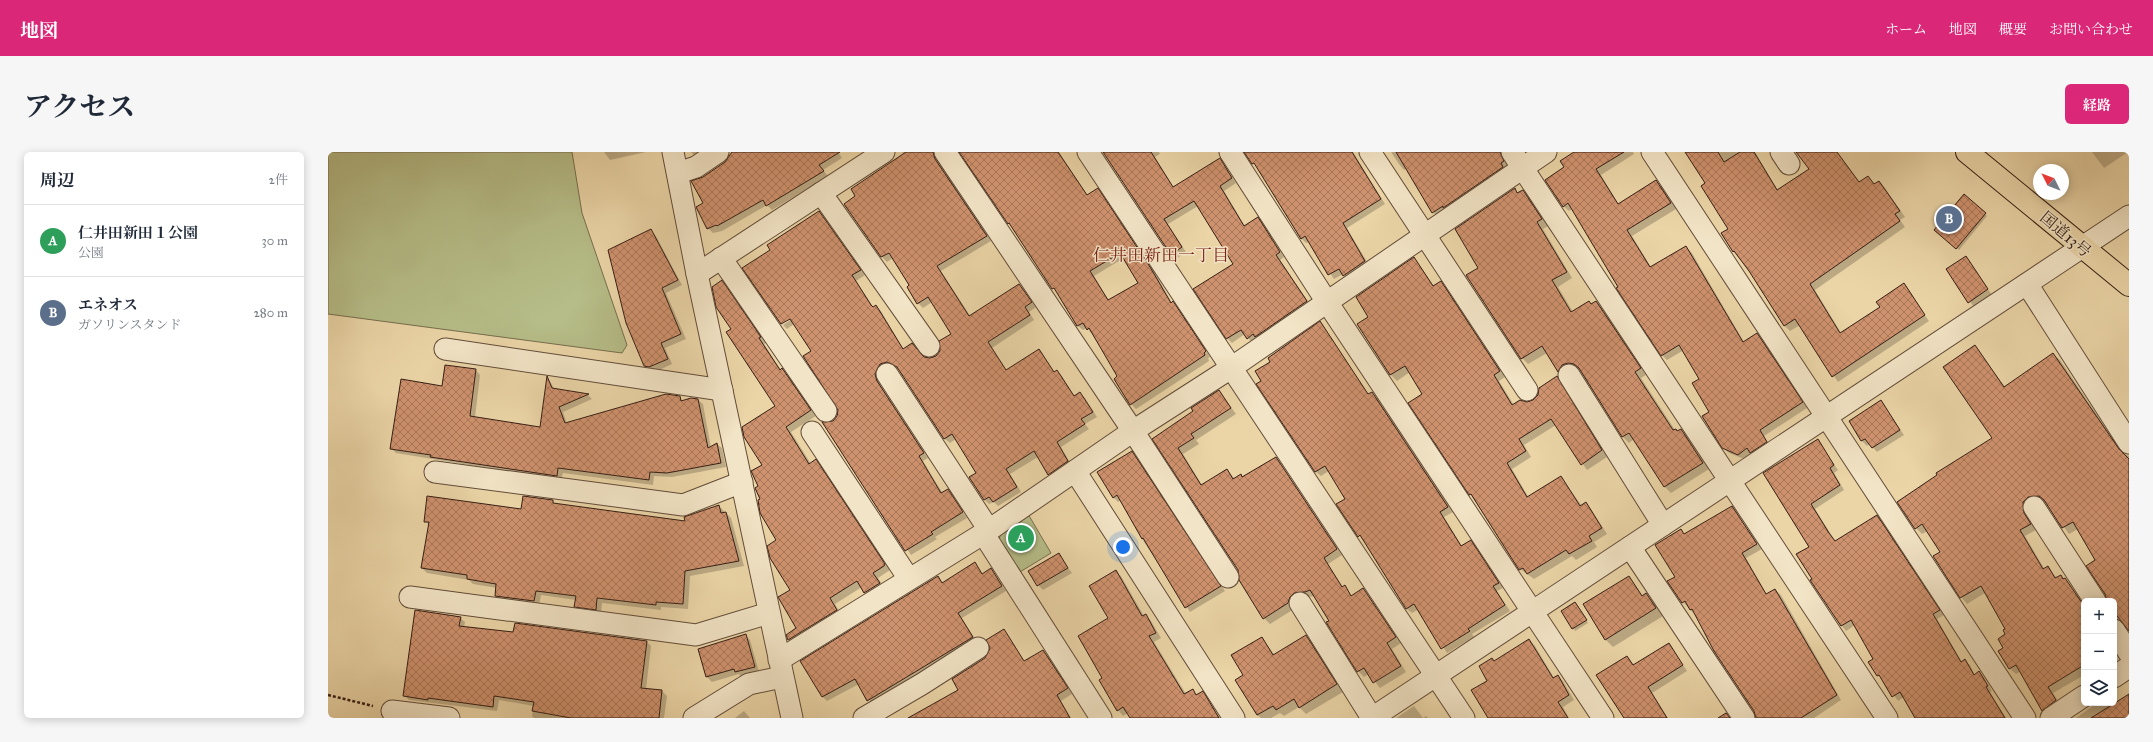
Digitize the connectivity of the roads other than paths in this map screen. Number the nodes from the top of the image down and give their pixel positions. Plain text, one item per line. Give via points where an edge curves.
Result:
1 (673, 152) edge
2 (718, 152) edge
3 (884, 152) edge
4 (945, 152) edge
5 (1088, 152) edge
6 (1230, 152) edge
7 (1370, 152) edge
8 (1546, 152) edge
9 (1652, 152) edge
10 (1967, 152) edge
11 (1517, 160) edge
12 (678, 173) junction
13 (821, 193) junction
14 (2129, 216) edge
15 (1426, 236) junction
16 (2082, 248) junction
17 (722, 258) junction
18 (697, 274) junction
19 (2027, 284) junction
20 (2129, 285) edge
21 (1327, 302) junction
22 (929, 346) dead end
23 (445, 349) dead end
24 (1231, 368) junction
25 (887, 374) dead end
26 (1569, 375) dead end
27 (722, 390) junction
28 (1527, 390) dead end
29 (826, 410) dead end
30 (1827, 417) junction
31 (1134, 431) junction
32 (812, 432) dead end
33 (2129, 443) edge
34 (1075, 471) junction
35 (435, 472) dead end
36 (742, 482) junction
37 (1729, 482) junction
38 (2034, 507) dead end
39 (1663, 525) junction
40 (986, 532) junction
41 (1630, 547) junction
42 (1228, 576) dead end
43 (909, 579) junction
44 (410, 597) dead end
45 (2093, 598) edge
46 (1300, 603) dead end
47 (1533, 611) junction
48 (769, 613) junction
49 (2117, 634) edge
50 (978, 648) dead end
51 (2129, 653) edge
52 (2129, 667) edge
53 (780, 668) junction
54 (2117, 675) edge
55 (1436, 676) junction
56 (2081, 698) edge
57 (392, 711) road end
58 (449, 718) edge
59 (694, 718) edge
60 (792, 718) edge
61 (864, 718) edge
62 (1102, 718) edge
63 (1234, 718) edge
64 (1372, 718) edge
65 (1464, 718) edge
66 (1603, 718) edge
67 (1744, 718) edge
68 (1886, 718) edge
69 (2025, 718) edge
70 (2051, 718) edge

1 - 12 street
2 - 12 street via 696,167
3 - 13 street
4 - 31 street
5 - 24 street
6 - 21 street
7 - 15 street
8 - 11 street
9 - 30 street
10 - 16 highway, 国道13号
11 - 15 street
11 - 37 street
12 - 18 street
13 - 17 street
13 - 22 street
14 - 16 street
15 - 21 street
15 - 28 street
16 - 19 street
16 - 20 highway, 国道13号
17 - 18 street
17 - 29 street
18 - 27 street
19 - 30 street
19 - 33 street
21 - 24 street
21 - 47 street
23 - 27 street
24 - 31 street
24 - 55 street
25 - 40 street
26 - 39 street
27 - 36 street
30 - 37 street
30 - 69 street
31 - 34 street
31 - 42 street
32 - 43 street
34 - 40 street
34 - 63 street
35 - 36 street via 683,505
36 - 48 street
37 - 39 street
37 - 68 street
38 - 45 street
39 - 41 street
40 - 43 street
40 - 62 street
41 - 47 street
41 - 67 street
43 - 53 street
44 - 48 street via 696,635
46 - 64 street
47 - 55 street
47 - 66 street
48 - 53 street
49 - 51 street
50 - 61 street
52 - 54 street
53 - 59 street
53 - 60 street
55 - 64 street
55 - 65 street
56 - 70 street
57 - 58 street

